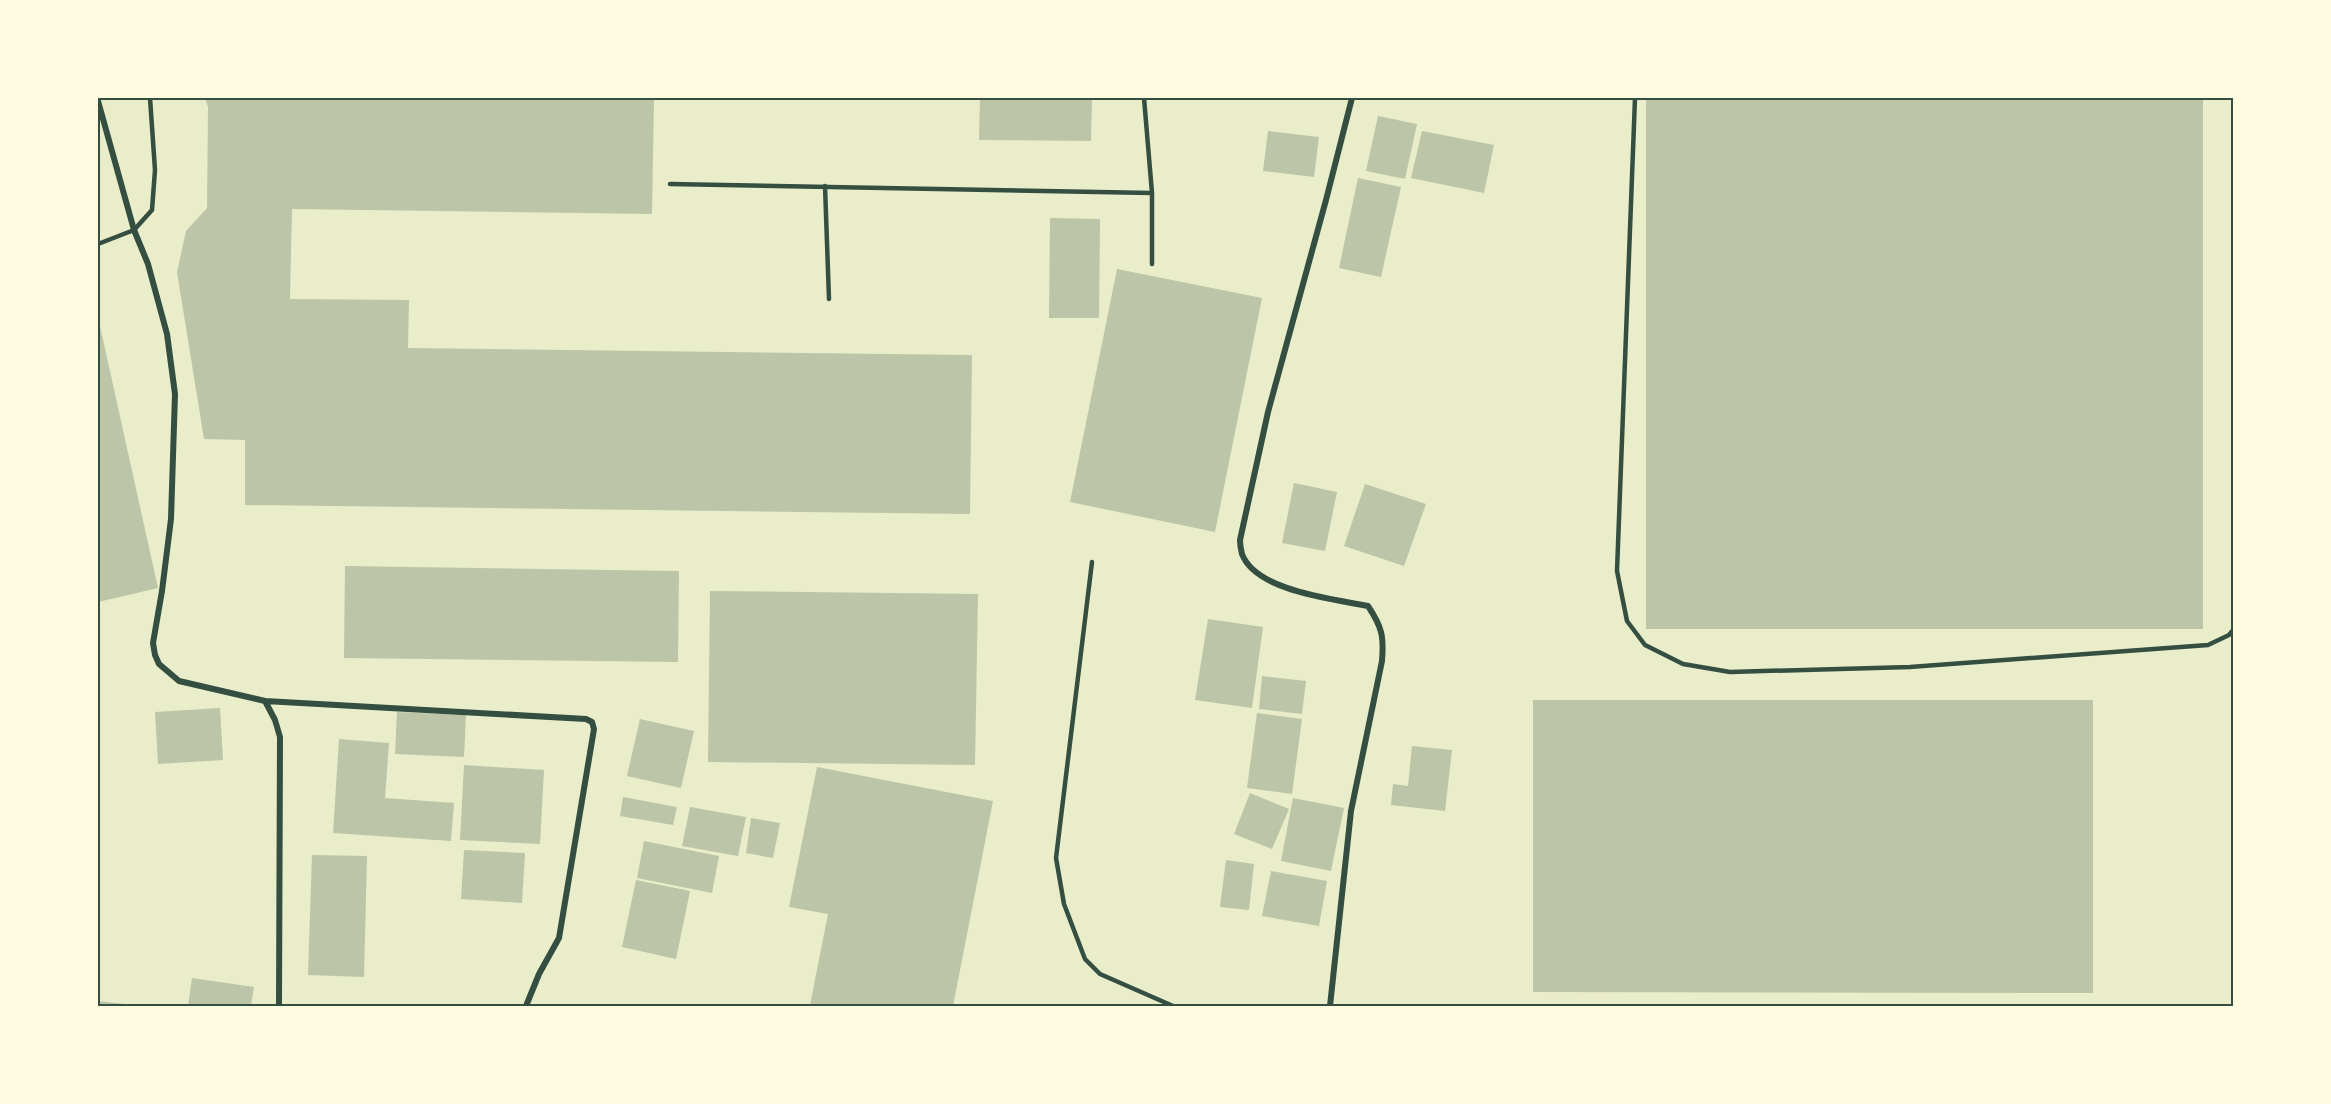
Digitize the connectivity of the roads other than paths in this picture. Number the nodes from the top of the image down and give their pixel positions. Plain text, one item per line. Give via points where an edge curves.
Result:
1 (150, 98) edge
2 (1144, 98) edge
3 (1352, 98) edge
4 (1635, 98) edge
5 (98, 101) edge
6 (670, 184) dead end
7 (825, 186) junction
8 (1152, 193) junction
9 (134, 230) junction
10 (98, 244) edge
11 (1152, 264) dead end
12 (829, 299) dead end
13 (1092, 562) dead end
14 (2234, 629) edge
15 (265, 701) junction
16 (279, 1006) edge
17 (526, 1006) edge
18 (1173, 1006) edge
19 (1330, 1006) edge

1 - 9 lane via 152,210
2 - 8 lane
3 - 19 street via 1268,412 1240,540 1243,555 1263,578 1288,588 1368,606 1380,624 1384,642 1351,811
4 - 14 lane via 1617,571 1627,621 1645,645 1683,664 1730,672 1910,667 2208,645
5 - 9 street
6 - 7 lane
7 - 8 lane
7 - 12 lane
8 - 11 lane
9 - 10 lane
9 - 15 street via 148,264 167,334 176,394 171,519 154,656 179,681
13 - 18 lane via 1056,858 1059,879 1064,904 1085,958 1100,974
15 - 16 street via 280,737
15 - 17 street via 592,722 594,729 560,938 538,974

